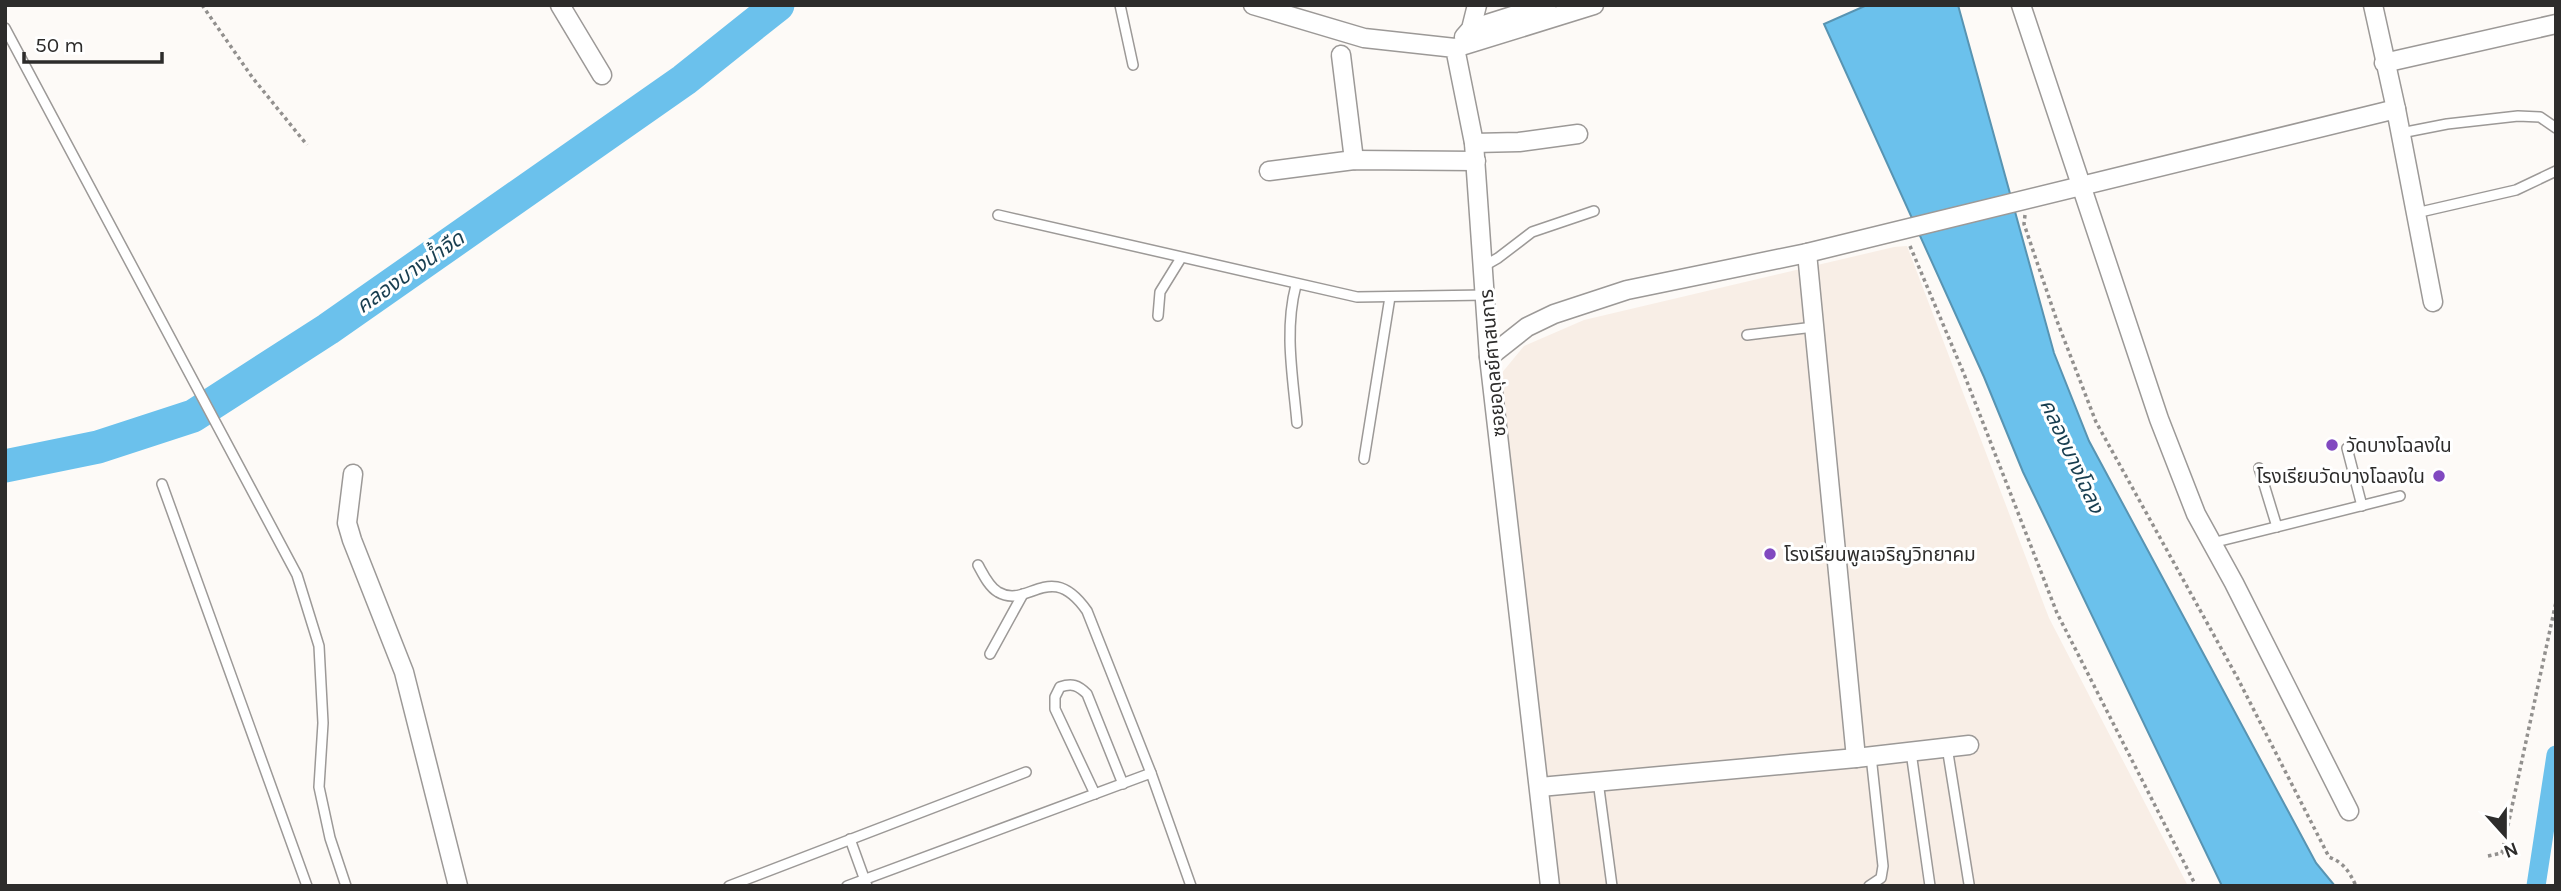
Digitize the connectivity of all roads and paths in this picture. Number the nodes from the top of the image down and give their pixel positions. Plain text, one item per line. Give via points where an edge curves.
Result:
1 (202, 5) edge
2 (560, 5) edge
3 (1120, 5) edge
4 (1254, 5) edge
5 (1477, 5) edge
6 (1547, 5) edge
7 (1594, 5) edge
8 (2021, 5) edge
9 (2373, 5) edge
10 (1494, 14) edge
11 (2556, 24) edge
12 (5, 28) edge
13 (1471, 29) junction
14 (1455, 48) junction
15 (1341, 55) dead end
16 (2384, 63) junction
17 (1133, 65) dead end
18 (602, 75) dead end
19 (2396, 109) junction
20 (2556, 128) edge
21 (2401, 133) junction
22 (1578, 134) dead end
23 (307, 145) dead end
24 (1475, 152) junction
25 (1354, 160) junction
26 (1269, 171) dead end
27 (2556, 171) edge
28 (2082, 186) junction
29 (2027, 198) junction
30 (1594, 211) dead end
31 (2416, 213) junction
32 (998, 215) dead end
33 (1897, 231) junction
34 (1807, 253) junction
35 (1181, 258) junction
36 (1484, 266) junction
37 (1296, 285) junction
38 (1486, 295) junction
39 (1391, 298) junction
40 (2433, 302) dead end
41 (1158, 316) dead end
42 (1814, 327) junction
43 (1747, 335) dead end
44 (1489, 357) junction
45 (1297, 423) dead end
46 (2347, 448) dead end
47 (1364, 459) dead end
48 (2259, 468) dead end
49 (353, 474) dead end
50 (162, 484) dead end
51 (2400, 496) dead end
52 (2362, 506) junction
53 (2277, 527) junction
54 (2211, 543) junction
55 (978, 565) dead end
56 (1023, 594) junction
57 (2556, 602) edge
58 (990, 654) dead end
59 (1969, 745) dead end
60 (1947, 747) junction
61 (1911, 750) junction
62 (1863, 757) junction
63 (1026, 772) dead end
64 (1152, 774) junction
65 (1598, 781) junction
66 (1123, 784) junction
67 (1539, 787) junction
68 (1095, 794) junction
69 (2349, 811) dead end
70 (850, 839) junction
71 (2488, 856) dead end
72 (866, 882) edge
73 (1969, 884) dead end
74 (307, 886) edge
75 (346, 886) edge
76 (458, 886) edge
77 (729, 886) edge
78 (847, 886) edge
79 (1191, 886) edge
80 (1550, 886) edge
81 (1612, 886) edge
82 (1869, 886) edge
83 (1930, 886) edge
84 (2196, 886) edge
85 (2356, 886) edge

1 - 23 path
2 - 18 street
3 - 17 lane
4 - 14 street via 1364,38
5 - 13 street
6 - 10 street
7 - 14 street
8 - 28 street
9 - 16 street
10 - 13 street
11 - 16 street
12 - 75 lane via 297,575 320,646 323,723 319,788
13 - 14 street
14 - 24 street, ซอยอดุลย์ศาสนการ
15 - 25 street
16 - 19 street
19 - 21 street
19 - 28 street
20 - 21 lane via 2540,117 2518,116
21 - 31 street
22 - 24 street
24 - 25 street
24 - 36 street, ซอยอดุลย์ศาสนการ
25 - 26 street
27 - 31 lane via 2516,191
28 - 29 street
28 - 54 street via 2159,419
29 - 33 street
29 - 85 path via 2024,224 2096,422 2237,677 2329,857 2348,869
30 - 36 lane via 1532,232
31 - 40 street
32 - 35 lane
33 - 34 street
33 - 84 path via 1910,245 2057,613
34 - 42 street
34 - 44 street via 1627,290 1527,327
35 - 37 lane
35 - 41 lane via 1160,292
36 - 38 street, ซอยอดุลย์ศาสนการ
37 - 39 lane via 1357,297
37 - 45 lane via 1289,332
38 - 39 lane
38 - 44 street, ซอยอดุลย์ศาสนการ
39 - 47 lane
42 - 43 lane
42 - 62 street
44 - 67 street, ซอยอดุลย์ศาสนการ
46 - 52 lane
48 - 53 lane
49 - 76 street via 347,523 404,672
50 - 74 lane
51 - 52 lane
52 - 53 lane
53 - 54 lane
54 - 69 street
55 - 56 lane via 1000,593
56 - 58 lane
56 - 64 lane via 1056,586 1069,590 1082,604
57 - 71 path via 2502,853
59 - 60 street
60 - 61 street
60 - 73 lane
61 - 62 street
61 - 83 lane
62 - 65 street
62 - 82 lane via 1883,866 1881,878
63 - 70 lane
64 - 66 lane
64 - 79 lane
65 - 67 street
65 - 81 lane
66 - 68 lane
66 - 68 lane via 1087,694 1070,684 1060,687 1055,709
67 - 80 street, ซอยอดุลย์ศาสนการ
68 - 72 lane
70 - 72 lane
70 - 77 lane
72 - 78 lane

